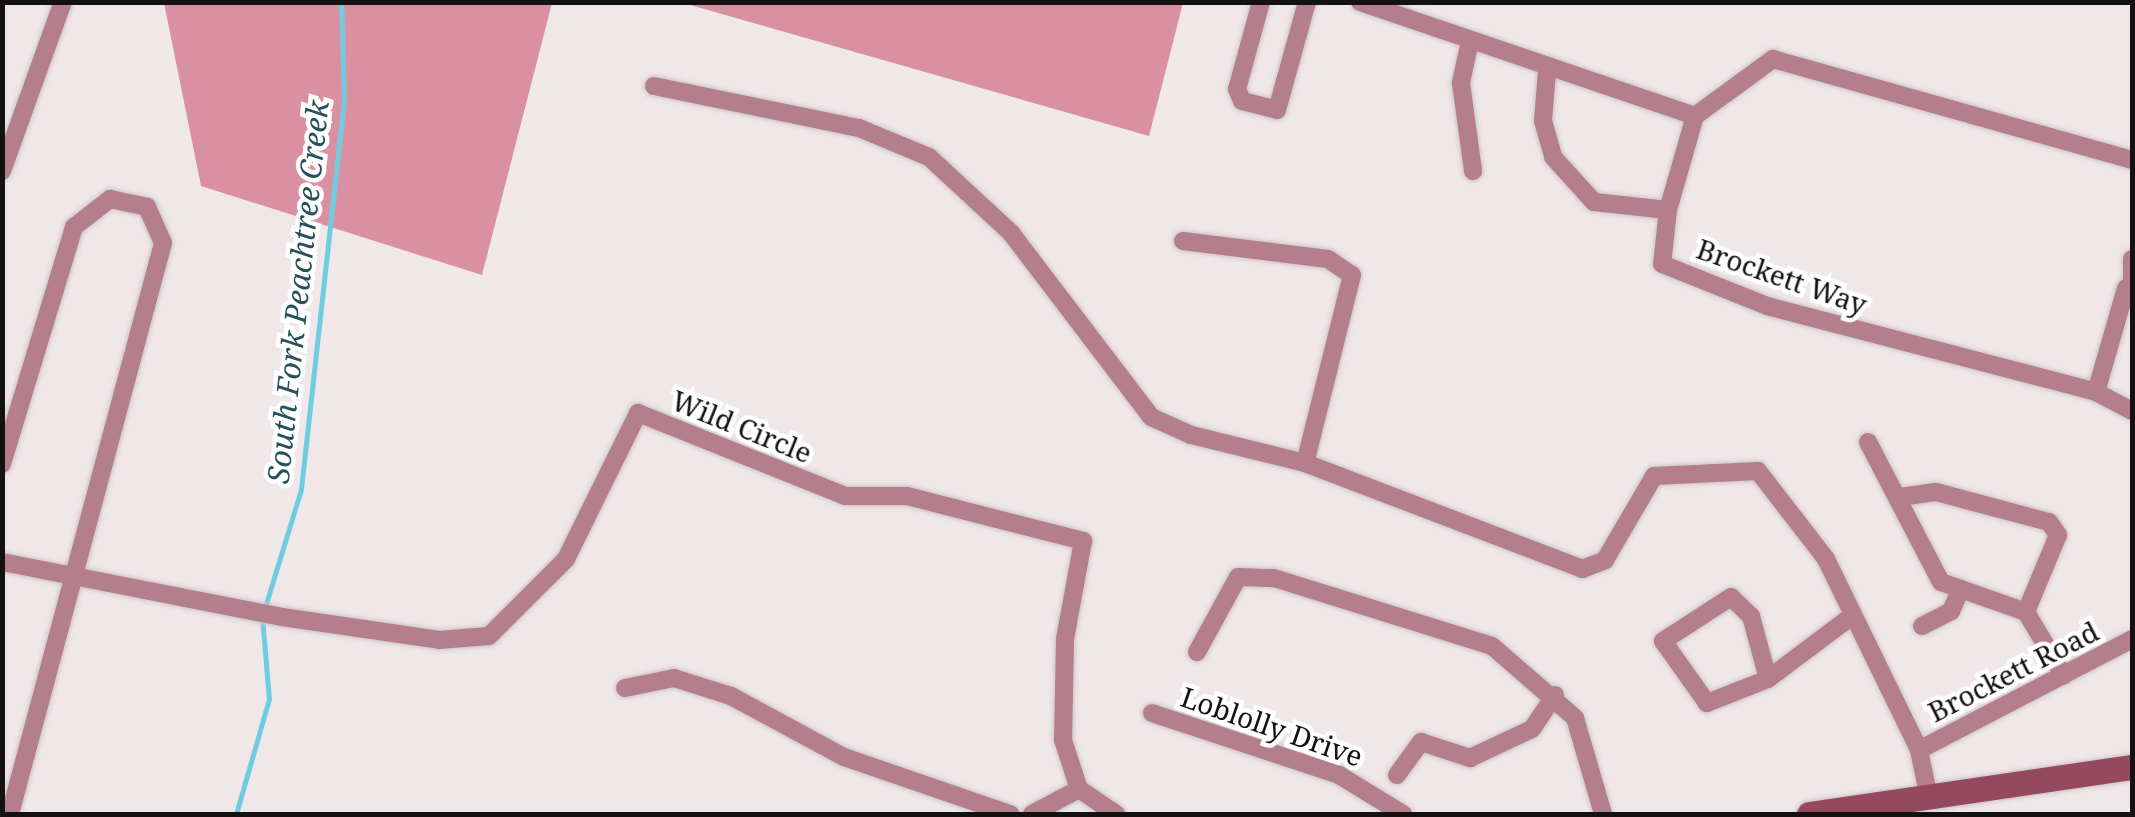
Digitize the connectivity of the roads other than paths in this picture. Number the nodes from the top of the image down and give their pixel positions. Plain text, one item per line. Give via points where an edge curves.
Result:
1 (63, 2) edge
2 (1261, 2) edge
3 (1307, 2) edge
4 (1360, 2) edge
5 (1469, 45) junction
6 (1547, 71) junction
7 (654, 86) dead end
8 (1695, 116) junction
9 (2132, 160) edge
10 (1473, 171) dead end
11 (2, 172) edge
12 (1668, 210) junction
13 (1184, 241) dead end
14 (2132, 259) edge
15 (2130, 288) edge
16 (2096, 392) junction
17 (2132, 411) edge
18 (1868, 442) dead end
19 (1305, 463) junction
20 (2, 464) edge
21 (1900, 497) junction
22 (2, 562) edge
23 (71, 576) junction
24 (1961, 589) junction
25 (2026, 612) junction
26 (1848, 618) junction
27 (1922, 626) dead end
28 (2132, 639) edge
29 (1196, 652) dead end
30 (2064, 676) junction
31 (1768, 679) junction
32 (625, 688) dead end
33 (1555, 695) junction
34 (1152, 713) dead end
35 (1919, 750) junction
36 (2132, 767) edge
37 (1397, 775) dead end
38 (1080, 788) junction
39 (1928, 793) junction
40 (10, 814) edge
41 (1010, 814) edge
42 (1032, 814) edge
43 (1114, 814) edge
44 (1403, 814) edge
45 (1603, 814) edge
46 (1809, 814) edge

1 - 11 street
2 - 3 street via 1236,89 1242,101 1277,110
4 - 5 street via 1442,26
5 - 6 street
5 - 10 street via 1462,100
6 - 8 street
6 - 12 street, Brockett Way via 1543,121 1553,157 1594,202
7 - 19 street via 859,128 930,158 1011,232 1151,417
8 - 9 street via 1773,59
8 - 12 street
12 - 16 street, Brockett Way via 1662,264 1767,306
13 - 19 street via 1328,259 1352,274
14 - 15 street
15 - 16 street
16 - 17 street, Brockett Way
18 - 21 street
19 - 26 street via 1582,568 1605,560 1654,476 1758,471 1826,559
20 - 23 street via 74,227 110,199 147,206 163,244
21 - 24 street via 1941,582
21 - 25 street via 1936,492 2049,522 2058,535
22 - 23 street, Wild Circle
23 - 38 street, Wild Circle via 439,640 489,636 566,559 638,413 844,496 907,496 1083,541 1065,639 1063,740
23 - 40 street
24 - 25 street
24 - 27 street via 1951,611
25 - 30 street
26 - 31 street
26 - 35 street
28 - 30 street, Brockett Road
29 - 33 street, Loblolly Drive via 1238,577 1274,578 1492,646
30 - 35 street, Brockett Road
31 - 31 street via 1707,703 1662,641 1731,597 1752,616
32 - 41 street via 674,678 708,688 844,757
33 - 37 street, Loblolly Drive via 1532,729 1470,758 1422,742
33 - 45 street via 1592,760
34 - 44 street, Loblolly Drive via 1374,792
35 - 39 street
36 - 39 main road
38 - 42 street
38 - 43 street
39 - 46 main road

